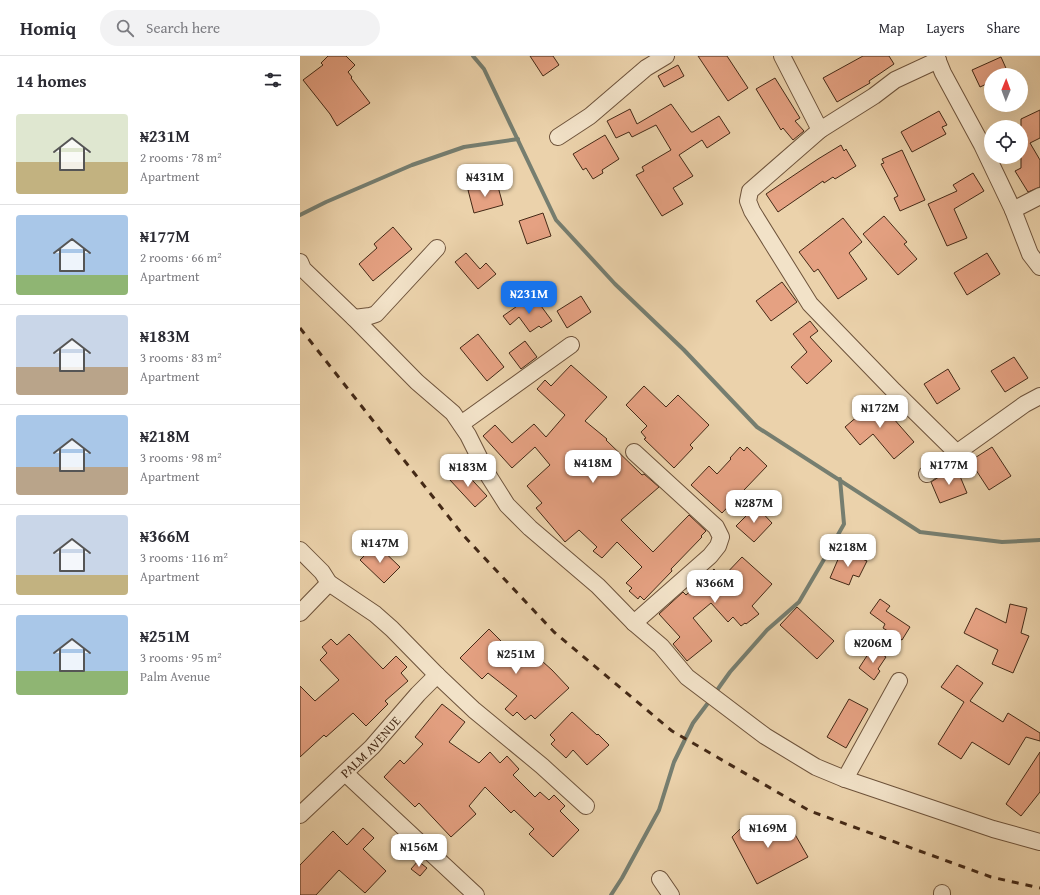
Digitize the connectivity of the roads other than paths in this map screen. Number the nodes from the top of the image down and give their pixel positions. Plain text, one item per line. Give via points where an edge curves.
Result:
1 (666, 56) edge
2 (782, 56) edge
3 (937, 58) edge
4 (820, 130) junction
5 (558, 137) dead end
6 (1040, 196) edge
7 (1013, 210) junction
8 (437, 248) dead end
9 (300, 262) edge
10 (1040, 267) edge
11 (354, 318) junction
12 (571, 345) dead end
13 (1040, 396) edge
14 (461, 424) junction
15 (634, 452) dead end
16 (957, 452) junction
17 (927, 474) dead end
18 (300, 550) edge
19 (329, 583) junction
20 (300, 613) edge
21 (634, 623) junction
22 (437, 675) junction
23 (900, 681) dead end
24 (345, 773) junction
25 (845, 780) junction
26 (586, 806) dead end
27 (300, 815) edge
28 (1040, 842) edge
29 (660, 879) dead end
30 (476, 895) edge
31 (671, 895) edge

1 - 5 street via 646,68 590,116
2 - 4 street
3 - 4 street via 896,80
3 - 7 street
4 - 16 street via 750,191 748,201 752,212 810,304
6 - 7 street
7 - 10 street via 1030,254
8 - 11 street via 376,314
9 - 11 street via 303,269
11 - 14 street via 417,382 453,413
12 - 14 street
13 - 16 street
14 - 21 street via 507,505 598,586
15 - 21 street via 716,527 721,537 710,556
16 - 17 street
18 - 19 street via 322,572
19 - 20 street
19 - 22 street via 376,614
21 - 25 street via 661,646 688,677 765,736 816,767
22 - 24 street, PALM AVENUE
22 - 26 street
23 - 25 street
24 - 27 street, PALM AVENUE
24 - 30 street
25 - 28 street
29 - 31 street

